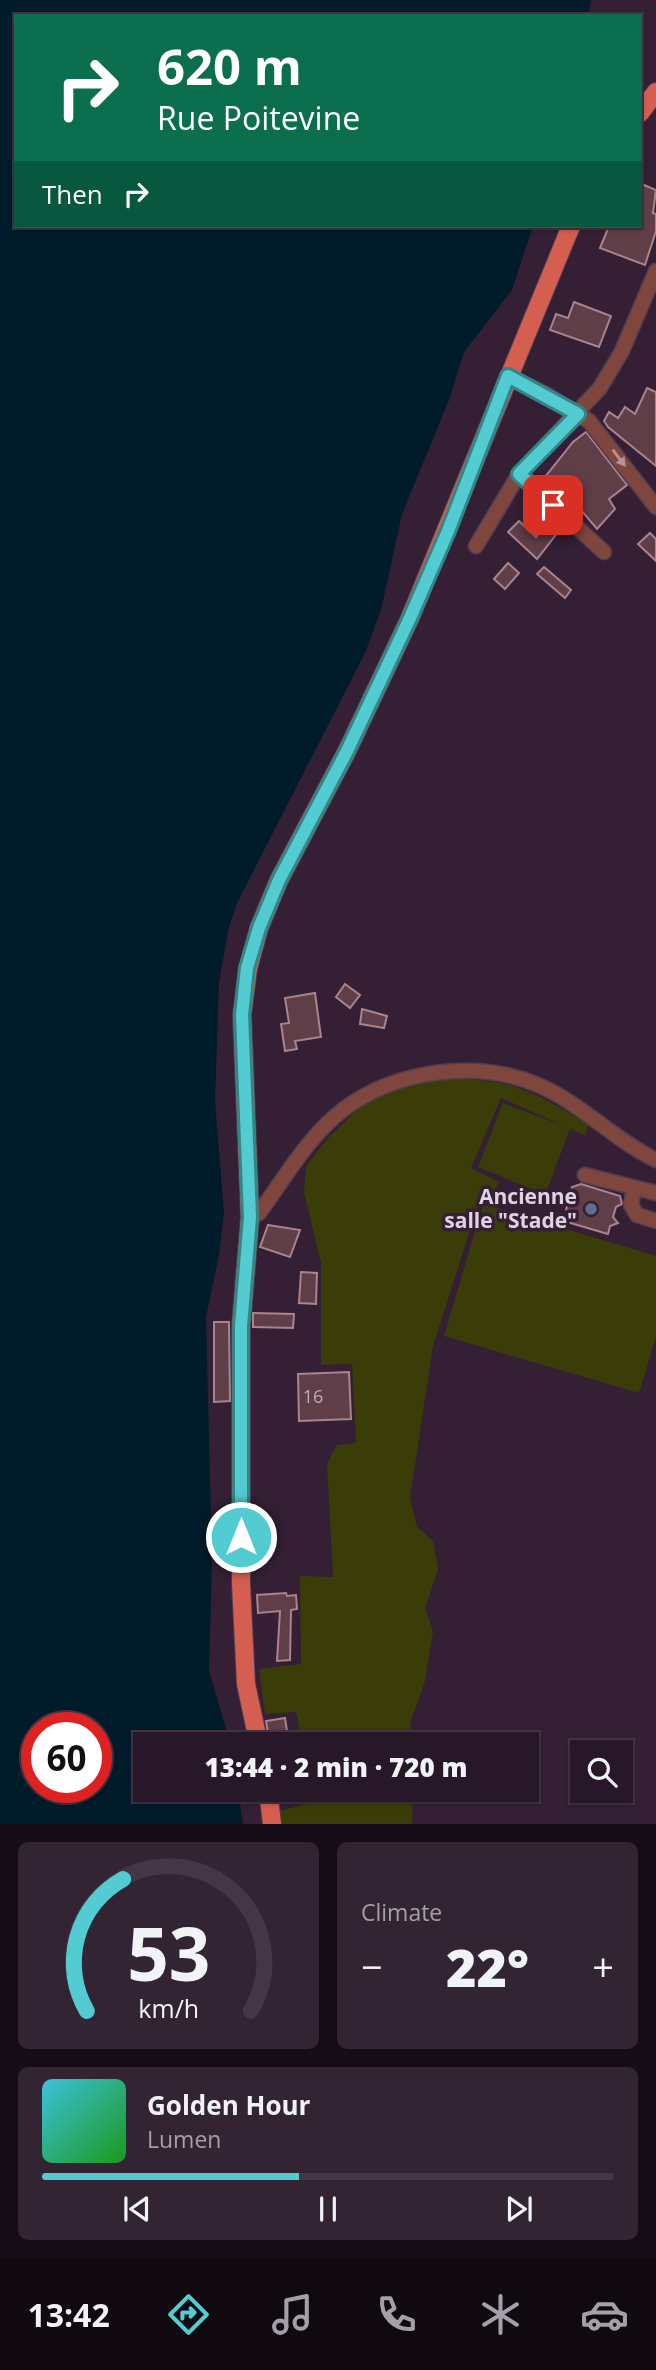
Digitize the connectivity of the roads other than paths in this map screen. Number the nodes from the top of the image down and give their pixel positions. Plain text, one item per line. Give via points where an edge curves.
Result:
1 (656, 92) edge
2 (642, 110) edge
3 (570, 228) edge
4 (654, 281) edge
5 (508, 376) junction
6 (578, 414) junction
7 (519, 474) junction
8 (656, 507) edge
9 (476, 546) dead end
10 (604, 552) dead end
11 (656, 1160) edge
12 (585, 1175) dead end
13 (634, 1189) junction
14 (656, 1194) edge
15 (250, 1217) junction
16 (656, 1221) edge
17 (256, 1732) edge
18 (269, 1802) edge
19 (272, 1824) edge

1 - 2 main road
3 - 5 main road
4 - 6 street via 622,351
5 - 6 street
5 - 15 main road via 410,618 259,928 247,968 242,1015
6 - 7 street
6 -> 8 street via 599,432
7 - 9 street
7 - 10 street
11 - 15 street via 538,1085 480,1072 447,1072 382,1086 343,1110 307,1145 259,1213
12 - 13 street
13 - 14 street
13 - 16 street via 631,1205 637,1215
15 - 17 main road via 241,1326 241,1597 246,1684
18 - 19 main road

